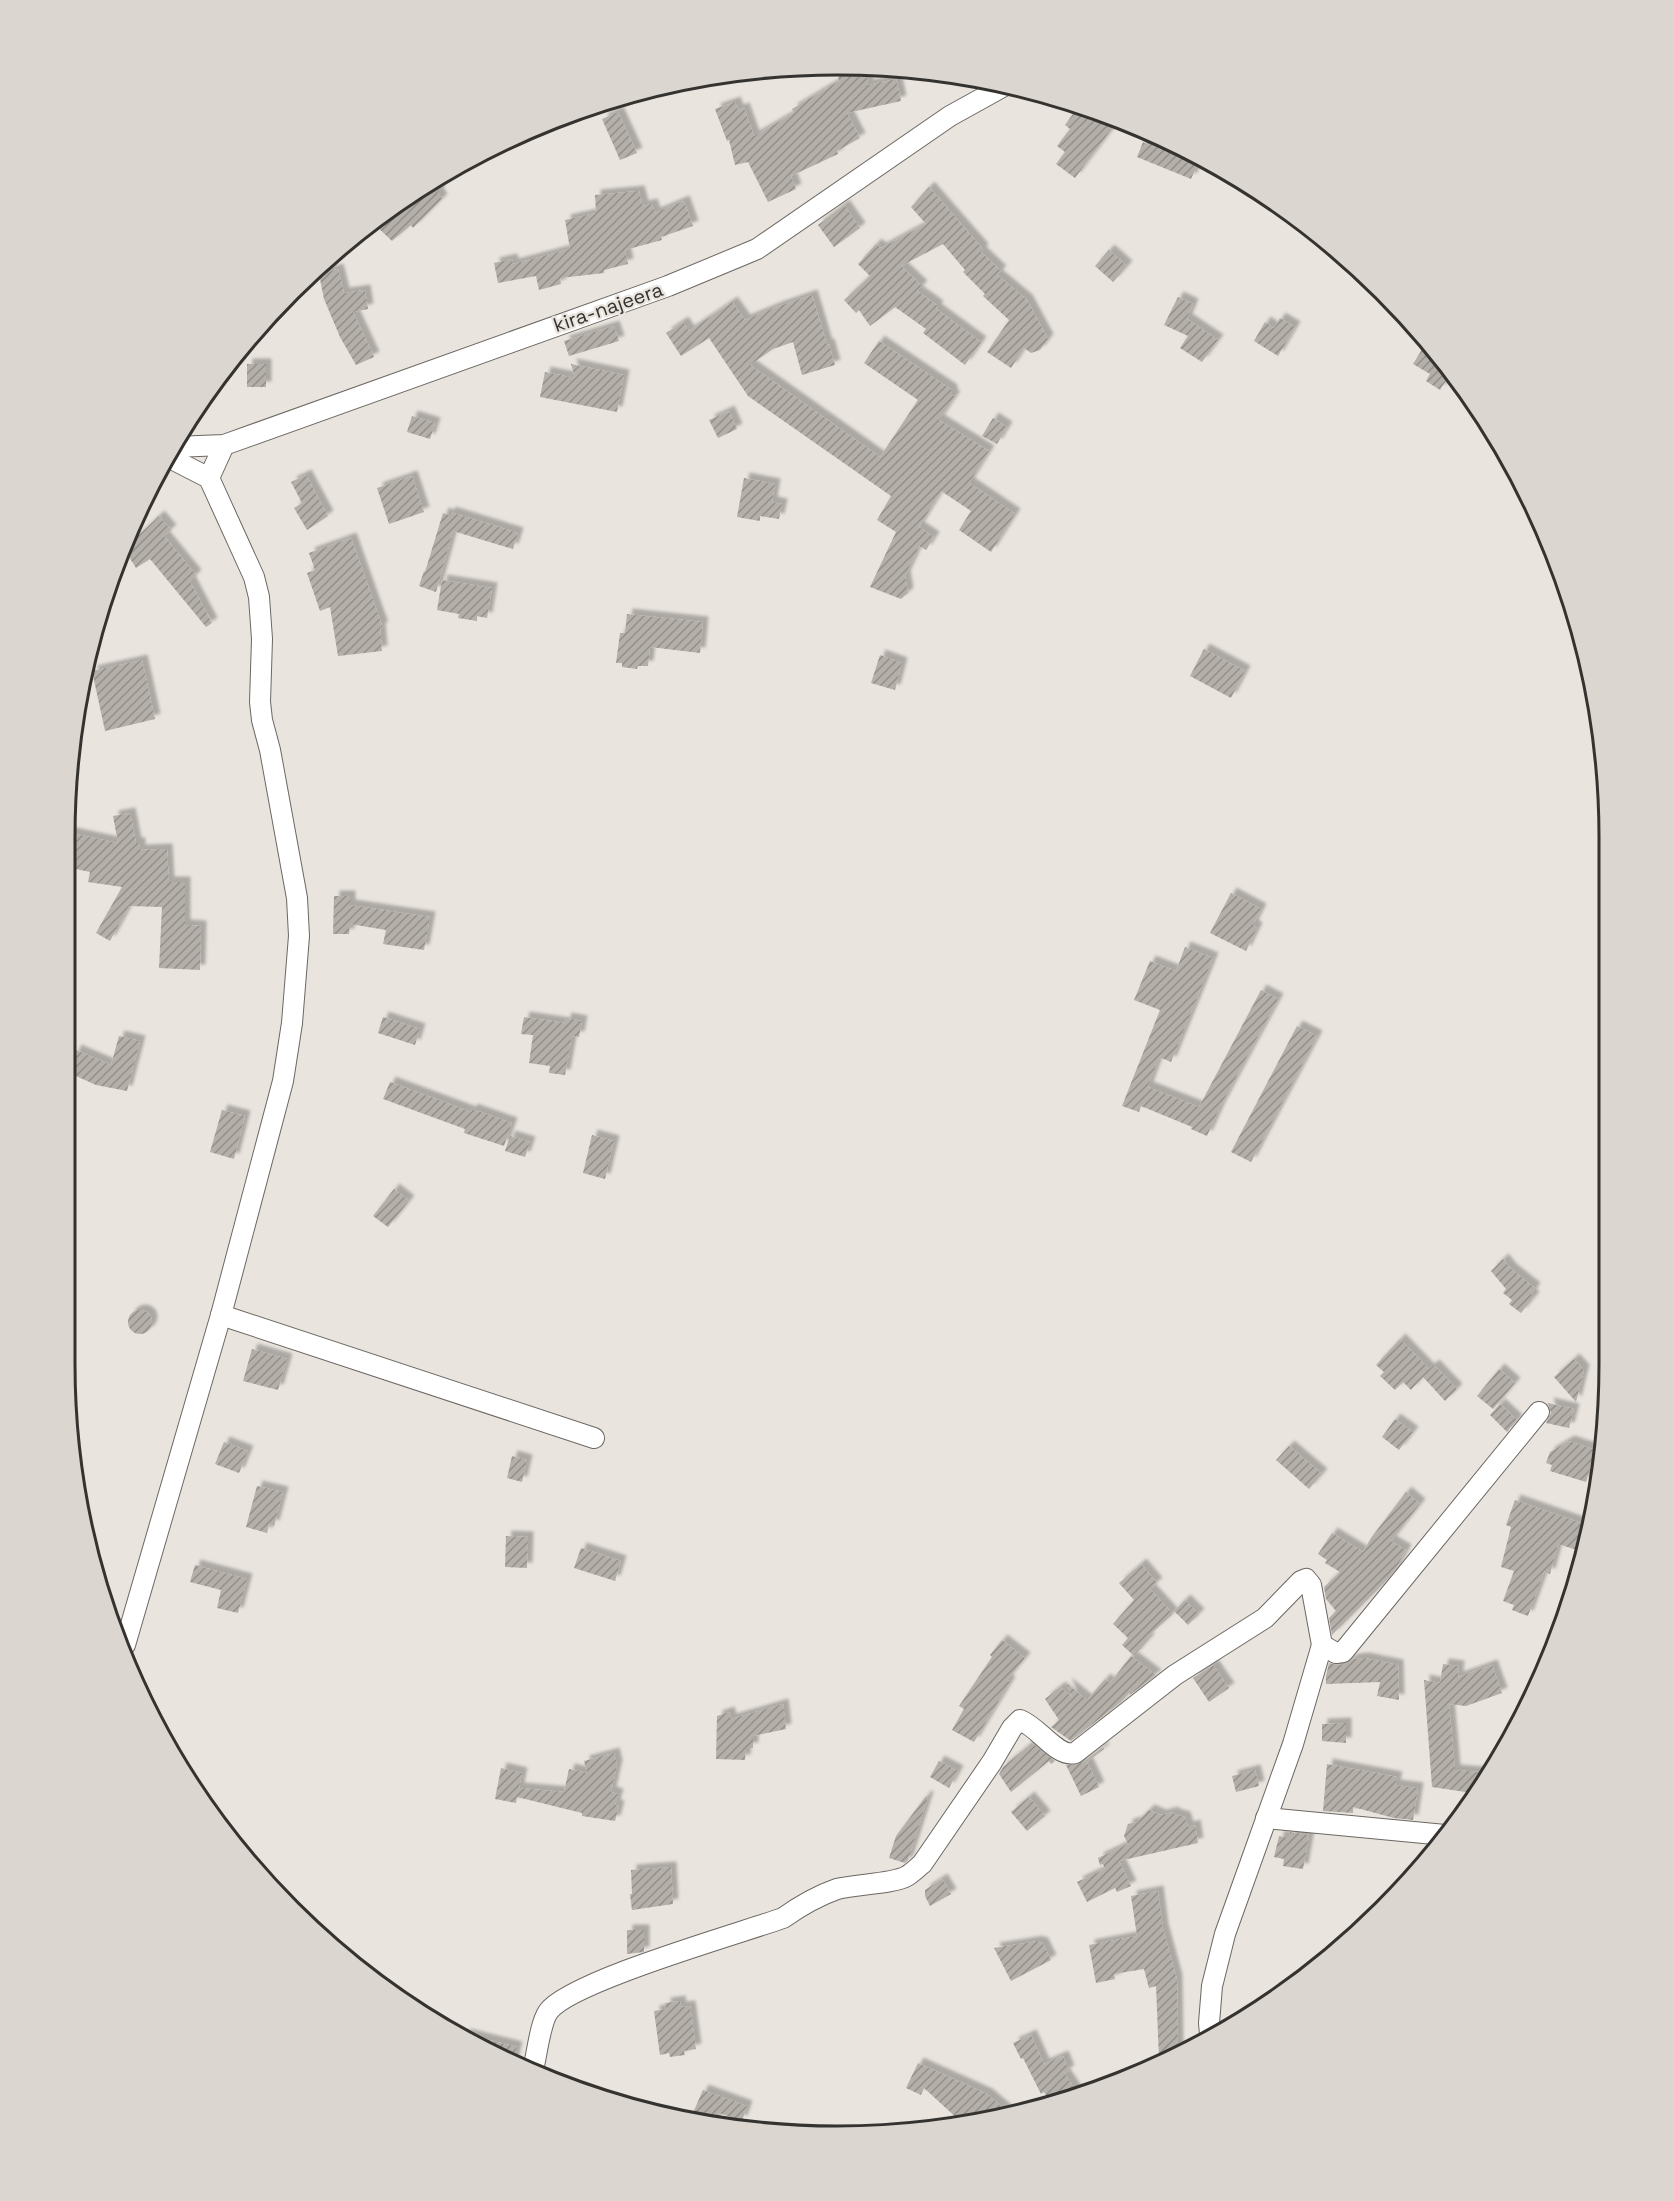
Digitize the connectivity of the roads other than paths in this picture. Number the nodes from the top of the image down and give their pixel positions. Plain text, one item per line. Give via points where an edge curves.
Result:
1 (994, 92) edge
2 (224, 445) junction
3 (183, 447) edge
4 (175, 460) edge
5 (209, 478) junction
6 (221, 1314) junction
7 (1539, 1412) dead end
8 (594, 1438) dead end
9 (126, 1638) edge
10 (1322, 1646) junction
11 (1266, 1818) junction
12 (1437, 1834) edge
13 (1209, 2028) edge
14 (535, 2063) edge

1 - 2 street, kira-najeera via 950,116 757,249 668,286
2 - 3 street, kira-najeera
2 - 5 street
4 - 5 street
5 - 6 street via 254,577 259,597 262,720 297,898 299,936 283,1081
6 - 8 street
6 - 9 street
7 - 10 street via 1343,1652
10 - 11 street
10 - 14 street via 1311,1585 1306,1579 1265,1618 1175,1676 1075,1753 1061,1752 1020,1720 922,1864 907,1876 837,1889 804,1903 783,1918 605,1978 558,2001 547,2013
11 - 12 street
11 - 13 street via 1212,1986

